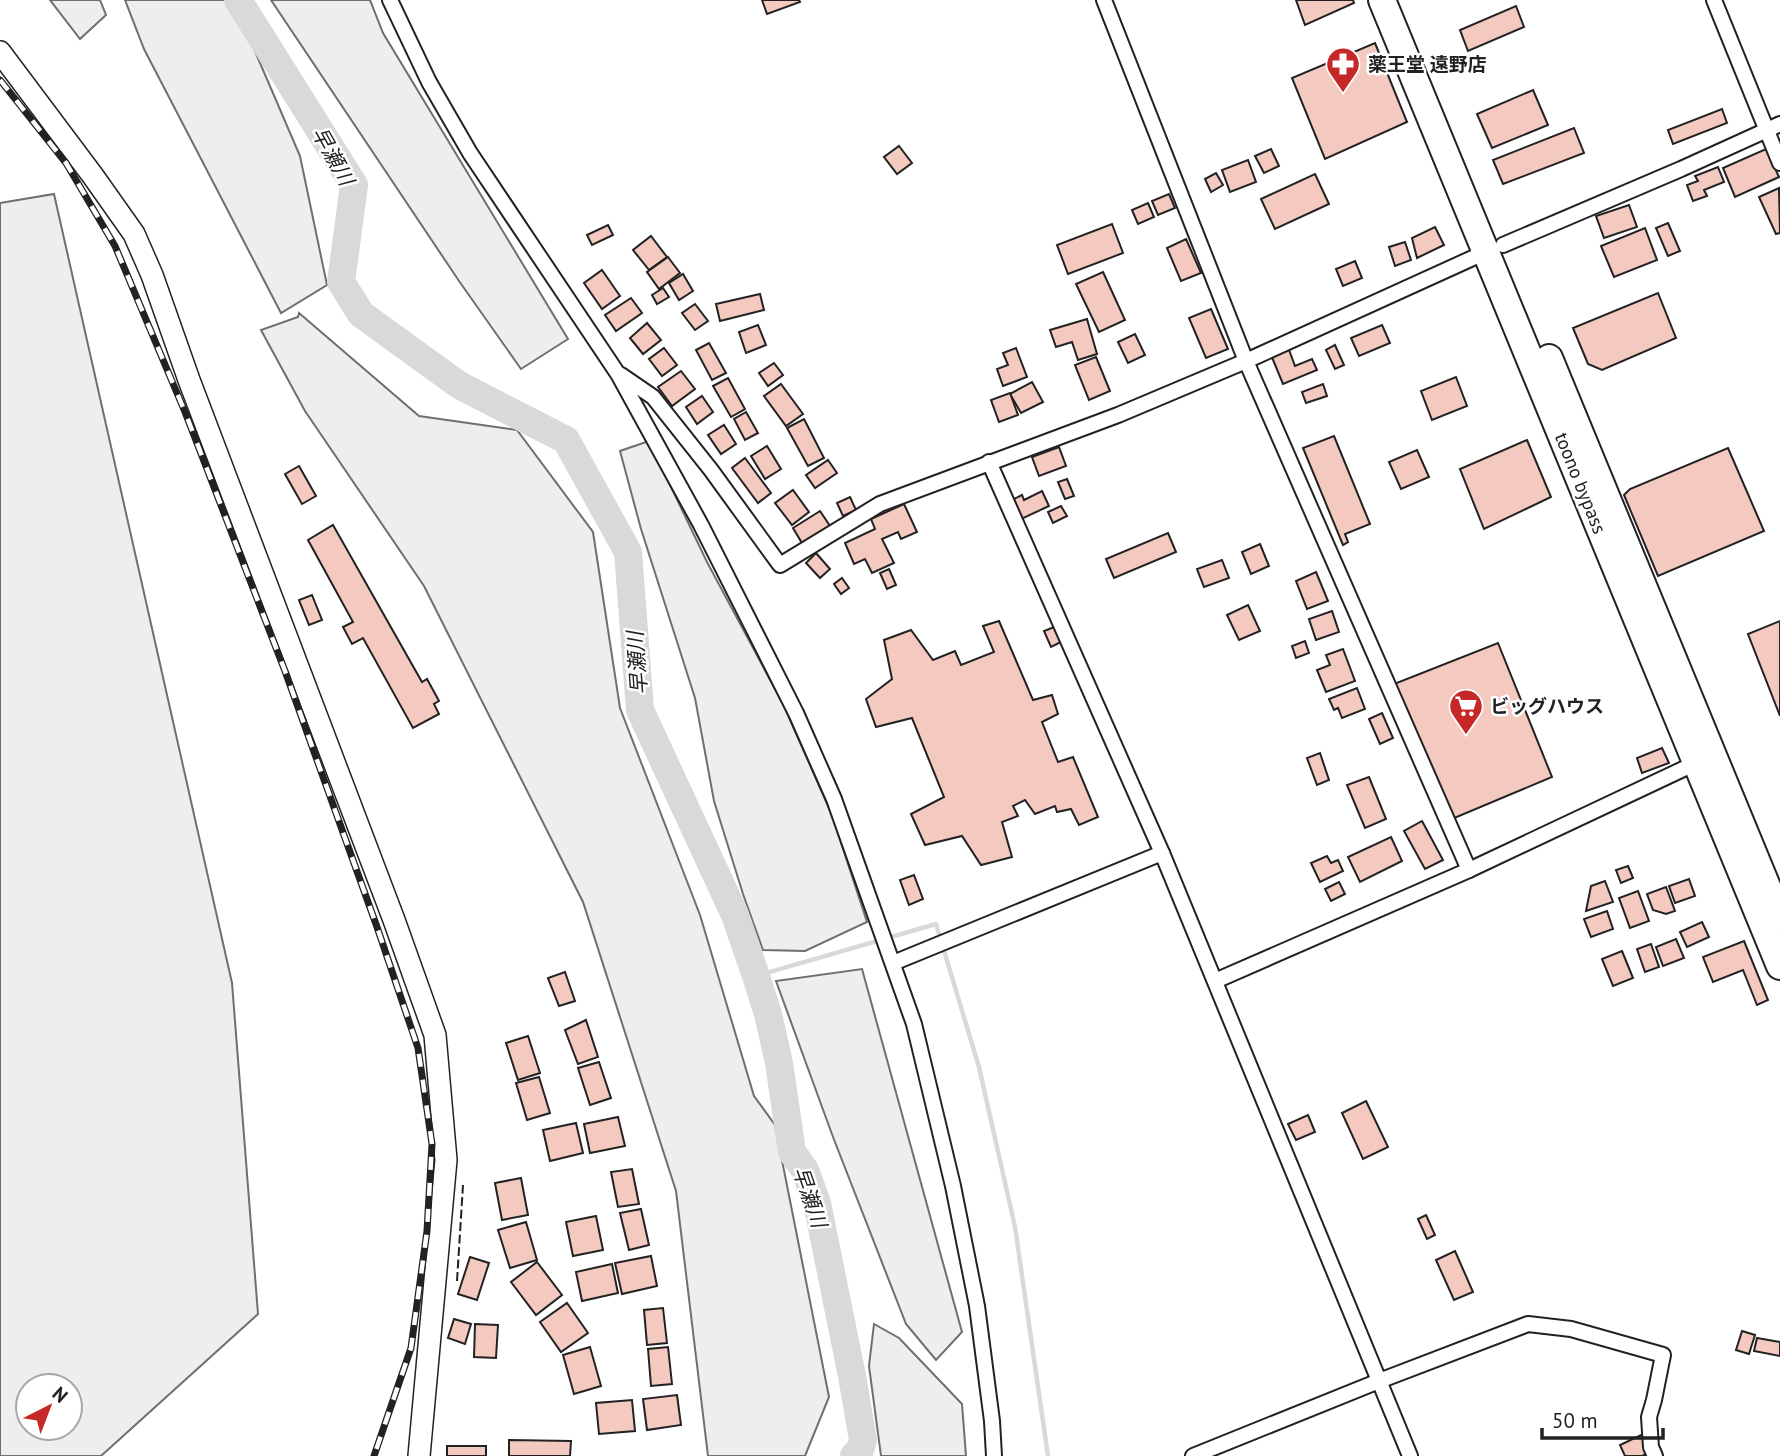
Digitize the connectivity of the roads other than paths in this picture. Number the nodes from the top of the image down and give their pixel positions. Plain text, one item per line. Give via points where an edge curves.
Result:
1 (390, 0) edge
2 (1104, 0) edge
3 (1382, 0) edge
4 (1402, 0) edge
5 (1714, 0) edge
6 (0, 52) edge
7 (1773, 126) edge
8 (1780, 163) edge
9 (1494, 249) junction
10 (1246, 361) junction
11 (618, 373) junction
12 (989, 462) junction
13 (1696, 764) junction
14 (1162, 853) junction
15 (1469, 870) junction
16 (1780, 918) edge
17 (893, 963) junction
18 (1780, 967) edge
19 (1214, 981) junction
20 (1379, 1381) junction
21 (419, 1456) edge
22 (995, 1456) edge
23 (1193, 1456) edge
24 (1410, 1456) edge
25 (1655, 1456) edge

1 - 11 street via 470,153
2 - 10 street
3 - 9 highway, toono bypass
4 - 9 highway, toono bypass
5 - 7 street
6 - 21 street via 134,234 435,1035 446,1160
7 - 8 street
7 - 9 street
9 - 10 street
9 - 13 highway, toono bypass
9 - 16 highway, toono bypass
10 - 12 street
10 - 15 street
11 - 12 street via 653,397 780,565 880,504
11 - 17 street via 796,713 834,799
12 - 14 street
13 - 15 street
13 - 18 highway, toono bypass
14 - 17 street
14 - 19 street
15 - 19 street
17 - 22 street via 914,1024 953,1186 976,1306
19 - 20 street
20 - 23 street
20 - 24 street
20 - 25 street via 1528,1324 1571,1329 1663,1355 1649,1417

